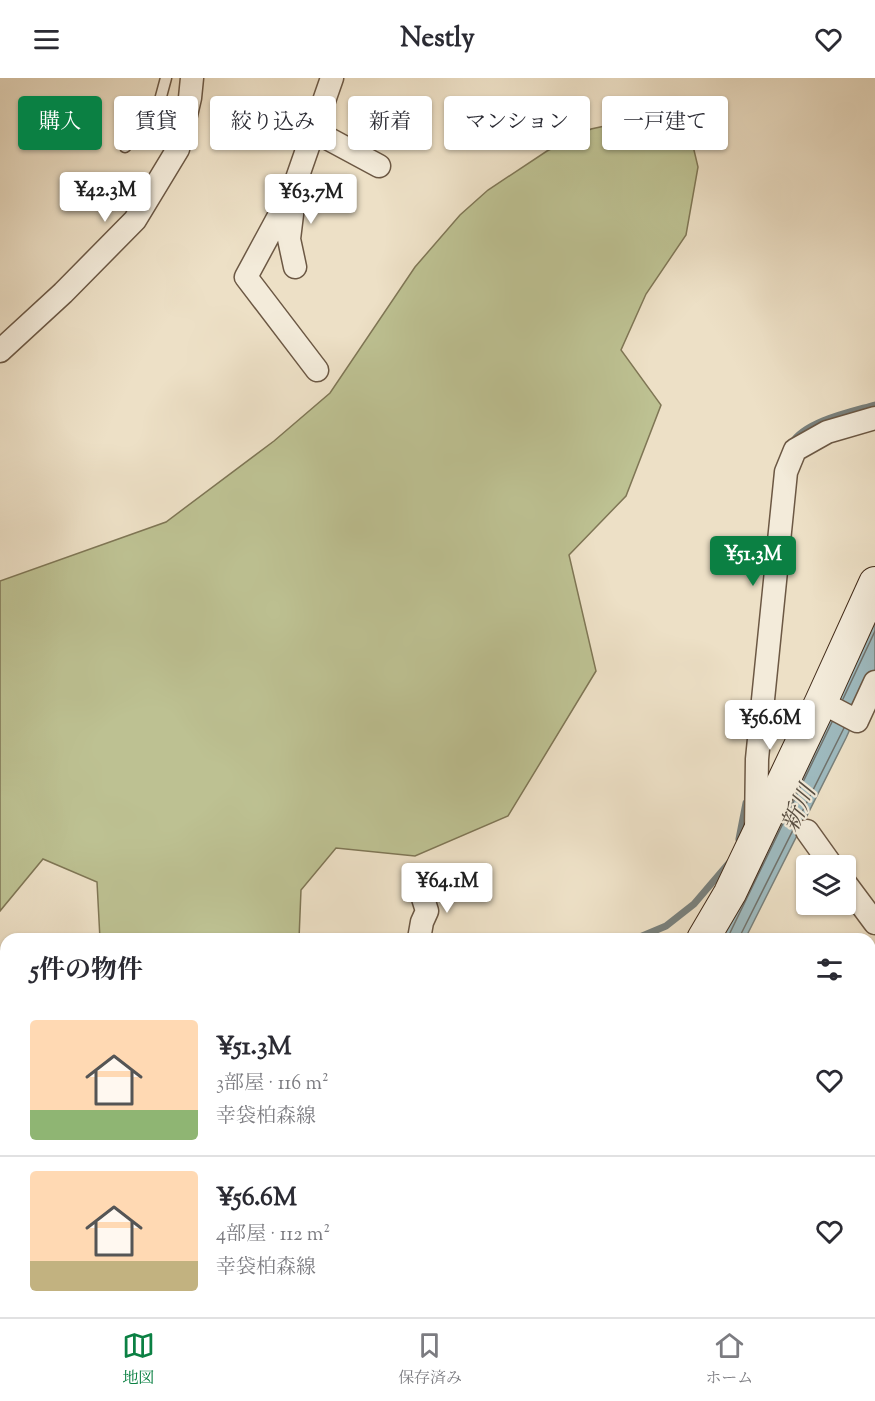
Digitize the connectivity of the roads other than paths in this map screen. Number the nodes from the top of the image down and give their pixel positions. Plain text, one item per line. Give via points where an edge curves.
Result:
1 (166, 78) edge
2 (192, 78) edge
3 (332, 78) edge
4 (161, 96) edge
5 (326, 96) edge
6 (336, 143) edge
7 (307, 150) edge
8 (379, 166) dead end
9 (293, 190) junction
10 (295, 267) dead end
11 (0, 351) edge
12 (317, 370) dead end
13 (875, 418) edge
14 (875, 583) edge
15 (875, 682) edge
16 (825, 704) junction
17 (875, 706) edge
18 (857, 721) junction
19 (807, 831) dead end
20 (755, 839) junction
21 (824, 855) edge
22 (422, 895) dead end
23 (856, 897) edge
24 (875, 923) edge
25 (420, 933) edge
26 (707, 933) edge

1 - 4 lane
2 - 11 street via 178,149 135,220
3 - 5 street
6 - 8 street
7 - 9 street
9 - 10 street via 289,239
9 - 12 street via 246,278
13 - 20 street via 827,432 795,450 786,472 758,759
14 - 16 main road
15 - 18 street
16 - 18 street
16 - 20 main road
17 - 18 street
19 - 21 street
20 - 26 main road
22 - 25 street via 427,911
23 - 24 street

